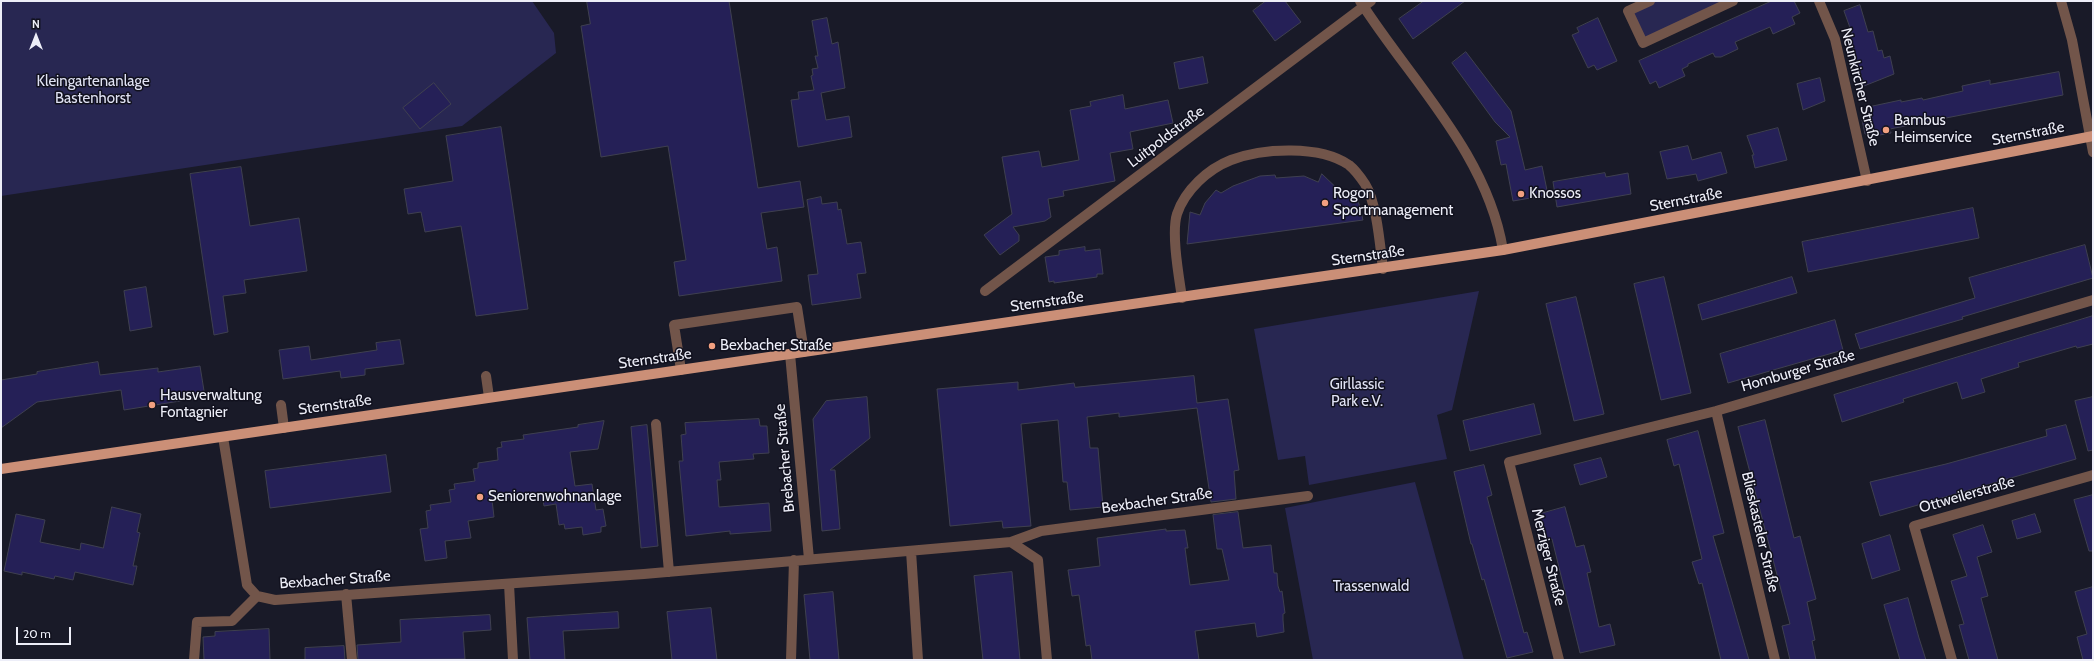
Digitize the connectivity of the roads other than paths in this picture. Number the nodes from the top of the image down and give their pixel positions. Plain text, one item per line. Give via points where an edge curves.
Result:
1 (1650, 1) edge
2 (1733, 1) edge
3 (1819, 1) edge
4 (2061, 1) edge
5 (1365, 3) edge
6 (2091, 136) edge
7 (2093, 152) edge
8 (1867, 181) junction
9 (1503, 250) junction
10 (1383, 269) junction
11 (986, 291) dead end
12 (1182, 298) junction
13 (2093, 300) edge
14 (804, 352) junction
15 (790, 354) junction
16 (681, 370) junction
17 (486, 376) dead end
18 (489, 398) junction
19 (281, 404) dead end
20 (1716, 411) junction
21 (656, 424) dead end
22 (284, 428) junction
23 (223, 437) junction
24 (1508, 462) joint
25 (1, 469) edge
26 (2093, 476) edge
27 (1308, 496) dead end
28 (1011, 542) junction
29 (911, 551) junction
30 (809, 559) junction
31 (794, 560) junction
32 (669, 572) junction
33 (509, 584) junction
34 (346, 594) junction
35 (257, 596) junction
36 (194, 660) edge
37 (352, 660) edge
38 (513, 660) edge
39 (791, 660) edge
40 (918, 660) edge
41 (1047, 660) edge
42 (1559, 660) edge
43 (1775, 660) edge
44 (1952, 660) edge

1 - 2 street via 1628,11 1643,43
3 - 8 street, Neunkircher Straße via 1835,39
4 - 6 street via 2072,40
5 - 9 street, Luitpoldstraße via 1449,125 1469,160 1499,227
5 - 11 street, Luitpoldstraße
6 - 7 street
6 - 8 main road, Sternstraße
8 - 9 main road, Sternstraße
9 - 10 main road, Sternstraße
10 - 12 main road, Sternstraße
10 - 12 street via 1375,213 1365,185 1349,166 1326,156 1297,150 1265,152 1231,160 1205,176 1187,194 1177,215 1176,248
12 - 14 main road, Sternstraße
13 - 20 street, Homburger Straße
14 - 15 main road, Sternstraße
14 - 16 street via 797,307 674,325
15 - 16 main road, Sternstraße
15 - 30 street, Brebacher Straße
16 - 18 main road, Sternstraße
17 - 18 street
18 - 22 main road, Sternstraße
19 - 22 street
20 - 24 street, Homburger Straße
20 - 43 street, Blieskasteler Straße
21 - 32 street
22 - 23 main road, Sternstraße
23 - 25 main road, Sternstraße
23 - 35 street via 247,585
24 - 42 street, Merziger Straße
26 - 44 street, Ottweilerstraße via 1914,526
27 - 28 street, Bexbacher Straße via 1041,532
28 - 29 street, Bexbacher Straße
28 - 41 street via 1038,560
29 - 30 street, Bexbacher Straße
29 - 40 street
30 - 31 street, Bexbacher Straße
31 - 32 street, Bexbacher Straße
31 - 39 street
32 - 33 street, Bexbacher Straße
33 - 34 street, Bexbacher Straße
33 - 38 street
34 - 35 street, Bexbacher Straße via 275,600
34 - 37 street
35 - 36 street via 232,621 197,622

